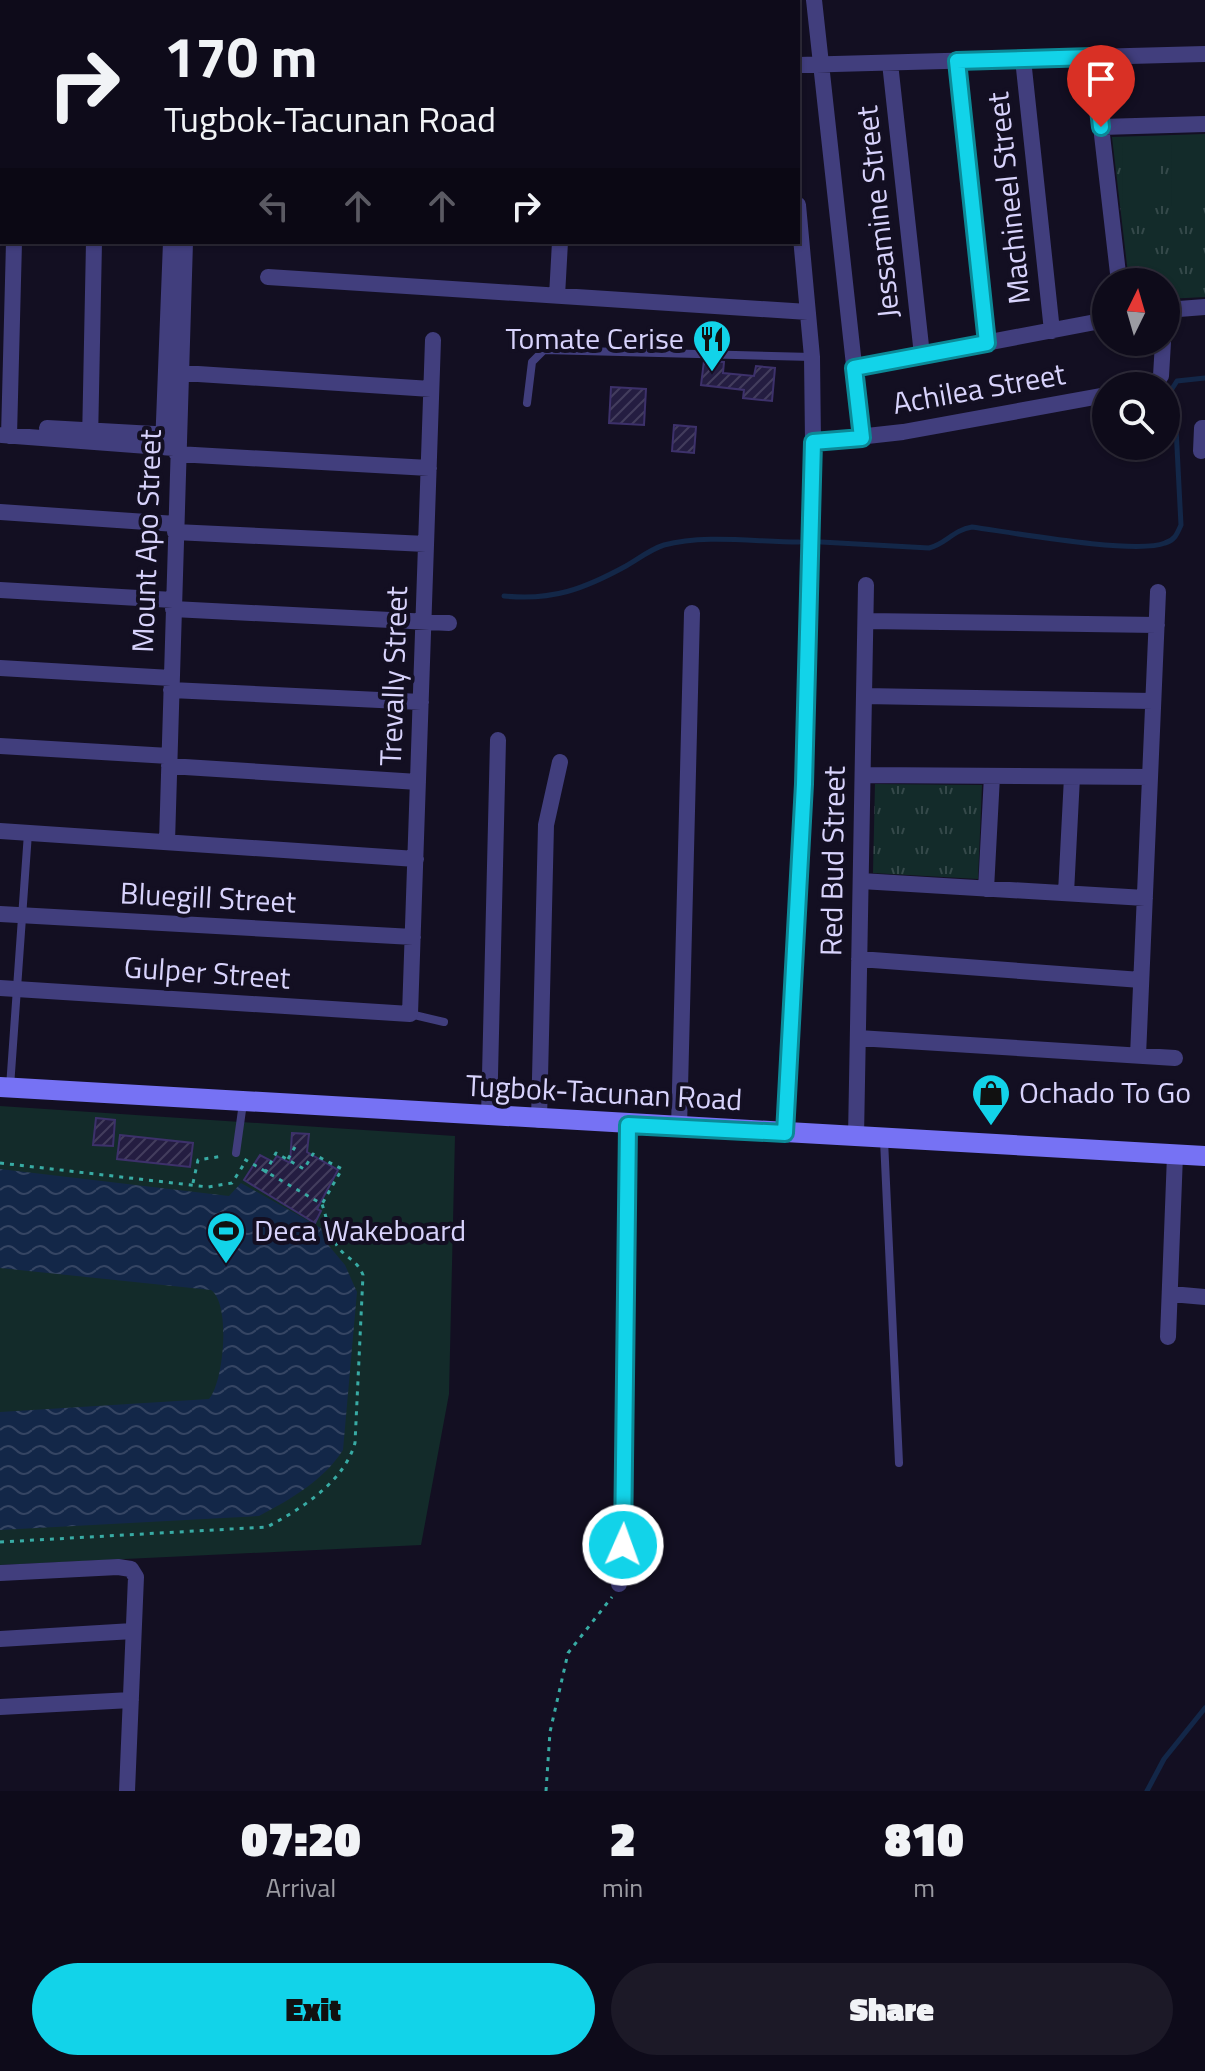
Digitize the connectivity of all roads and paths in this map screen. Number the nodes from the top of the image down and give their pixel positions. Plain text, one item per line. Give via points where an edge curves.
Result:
1 (814, 0) edge
2 (1205, 54) edge
3 (1093, 57) junction
4 (1023, 59) junction
5 (957, 61) junction
6 (890, 63) junction
7 (800, 65) edge
8 (822, 65) junction
9 (1205, 124) edge
10 (1101, 127) junction
11 (800, 226) edge
12 (14, 244) edge
13 (94, 244) edge
14 (171, 244) edge
15 (185, 244) edge
16 (560, 244) edge
17 (1117, 268) edge
18 (268, 277) dead end
19 (557, 296) junction
20 (1205, 307) edge
21 (1180, 309) edge
22 (808, 312) junction
23 (1092, 323) edge
24 (1052, 331) junction
25 (433, 340) dead end
26 (987, 343) junction
27 (922, 355) junction
28 (812, 357) junction
29 (854, 368) junction
30 (174, 373) junction
31 (431, 389) junction
32 (1092, 397) edge
33 (527, 403) dead end
34 (1205, 428) edge
35 (4, 430) edge
36 (90, 436) junction
37 (862, 438) junction
38 (813, 442) junction
39 (172, 444) junction
40 (1201, 451) dead end
41 (429, 468) junction
42 (0, 512) edge
43 (175, 528) junction
44 (426, 544) junction
45 (866, 585) dead end
46 (0, 590) edge
47 (1158, 592) dead end
48 (173, 605) junction
49 (692, 613) dead end
50 (866, 621) junction
51 (424, 622) junction
52 (449, 623) dead end
53 (1157, 625) junction
54 (0, 668) edge
55 (171, 684) junction
56 (864, 696) junction
57 (1153, 701) junction
58 (421, 702) junction
59 (498, 740) dead end
60 (0, 746) edge
61 (169, 761) junction
62 (560, 762) dead end
63 (863, 775) junction
64 (992, 776) junction
65 (1072, 777) junction
66 (1150, 777) junction
67 (418, 782) junction
68 (0, 831) edge
69 (28, 833) junction
70 (167, 842) junction
71 (416, 859) junction
72 (861, 881) junction
73 (986, 889) junction
74 (1066, 893) junction
75 (1145, 898) junction
76 (0, 914) edge
77 (23, 915) junction
78 (413, 937) junction
79 (859, 959) junction
80 (1141, 980) junction
81 (0, 988) edge
82 (18, 990) junction
83 (410, 1014) junction
84 (444, 1022) dead end
85 (858, 1038) junction
86 (1138, 1056) junction
87 (1175, 1058) dead end
88 (5, 1087) edge
89 (243, 1102) junction
90 (489, 1117) junction
91 (539, 1120) junction
92 (628, 1125) junction
93 (679, 1128) junction
94 (785, 1133) junction
95 (856, 1137) junction
96 (884, 1139) junction
97 (295, 1147) dead end
98 (236, 1153) joint
99 (1175, 1155) junction
100 (1205, 1156) edge
101 (288, 1159) junction
102 (0, 1163) edge
103 (265, 1173) junction
104 (193, 1183) junction
105 (322, 1204) junction
106 (1171, 1294) junction
107 (1205, 1297) edge
108 (1168, 1337) dead end
109 (899, 1463) dead end
110 (0, 1542) edge
111 (0, 1573) edge
112 (619, 1584) joint
113 (133, 1631) junction
114 (0, 1639) edge
115 (131, 1700) junction
116 (0, 1707) edge
117 (127, 1791) edge
118 (546, 1791) edge

1 - 8 street
2 - 3 street
3 - 4 street
3 - 10 street
4 - 5 street
4 - 24 street, Machineel Street
5 - 6 street
5 - 26 street
6 - 8 street
6 - 27 street, Jessamine Street
7 - 8 street
8 - 29 street
9 - 10 street
10 - 17 street
11 - 22 street
12 - 35 street
13 - 36 street
14 - 30 street, Mount Apo Street
15 - 30 street, Mount Apo Street
16 - 19 street
18 - 19 street
19 - 22 street
20 - 21 street
22 - 28 street
23 - 24 street
24 - 26 street
25 - 31 street, Trevally Street
26 - 27 street
27 - 29 street
28 - 33 lane via 544,350 532,362
28 - 38 street
29 - 37 street
30 - 31 street
30 - 39 street, Mount Apo Street
31 - 41 street, Trevally Street
32 - 37 street, Achilea Street
34 - 40 street
35 - 36 street
36 - 39 street
37 - 38 street, Achilea Street
38 - 94 street via 804,784
39 - 41 street
39 - 43 street, Mount Apo Street
41 - 44 street, Trevally Street
42 - 43 street
43 - 44 street
43 - 48 street, Mount Apo Street
44 - 51 street, Trevally Street
45 - 50 street, Red Bud Street
46 - 48 street
47 - 53 street
48 - 51 street
48 - 55 street, Mount Apo Street
49 - 93 street
50 - 53 street
50 - 56 street, Red Bud Street
51 - 52 street
51 - 58 street, Trevally Street
53 - 57 street
54 - 55 street
55 - 58 street
55 - 61 street, Mount Apo Street
56 - 57 street
56 - 63 street, Red Bud Street
57 - 66 street
58 - 67 street, Trevally Street
59 - 90 street
60 - 61 street
61 - 67 street
61 - 70 street, Mount Apo Street
62 - 91 street via 546,825
63 - 64 street
63 - 72 street, Red Bud Street
64 - 65 street
64 - 73 street
65 - 66 street
65 - 74 street
66 - 75 street
67 - 71 street, Trevally Street
68 - 69 street
69 - 70 street
69 - 77 lane
70 - 71 street
71 - 78 street, Trevally Street
72 - 73 street
72 - 79 street, Red Bud Street
73 - 74 street
74 - 75 street
75 - 80 street
76 - 77 street, Bluegill Street
77 - 78 street, Bluegill Street
77 - 82 lane
78 - 83 street, Trevally Street
79 - 80 street
79 - 85 street, Red Bud Street
80 - 86 street
81 - 82 street, Gulper Street
82 - 83 street, Gulper Street
82 - 88 lane
83 - 84 lane
85 - 86 street
85 - 95 street, Red Bud Street
86 - 87 street
88 - 89 street, Tugbok-Tacunan Road
89 - 90 street, Tugbok-Tacunan Road
89 - 98 lane
90 - 91 street, Tugbok-Tacunan Road
91 - 92 street, Tugbok-Tacunan Road
92 - 93 street, Tugbok-Tacunan Road
92 - 112 street via 625,1504
93 - 94 street, Tugbok-Tacunan Road
94 - 95 street, Tugbok-Tacunan Road
95 - 96 street, Tugbok-Tacunan Road
96 - 99 street, Tugbok-Tacunan Road
96 - 109 lane
97 - 101 path
98 - 104 path via 198,1160
99 - 100 street, Tugbok-Tacunan Road
99 - 106 street
101 - 103 path via 276,1153
101 - 105 path via 304,1169 313,1154 342,1169
102 - 104 path
103 - 104 path via 246,1161 232,1183
103 - 105 path
105 - 110 path via 337,1247 356,1259 363,1275 355,1443 345,1466 301,1508 267,1527
106 - 107 street
106 - 108 street
111 - 113 street via 131,1569 136,1577
112 - 118 path via 606,1609 568,1653 550,1732
113 - 114 street
113 - 115 street
115 - 116 street
115 - 117 street

